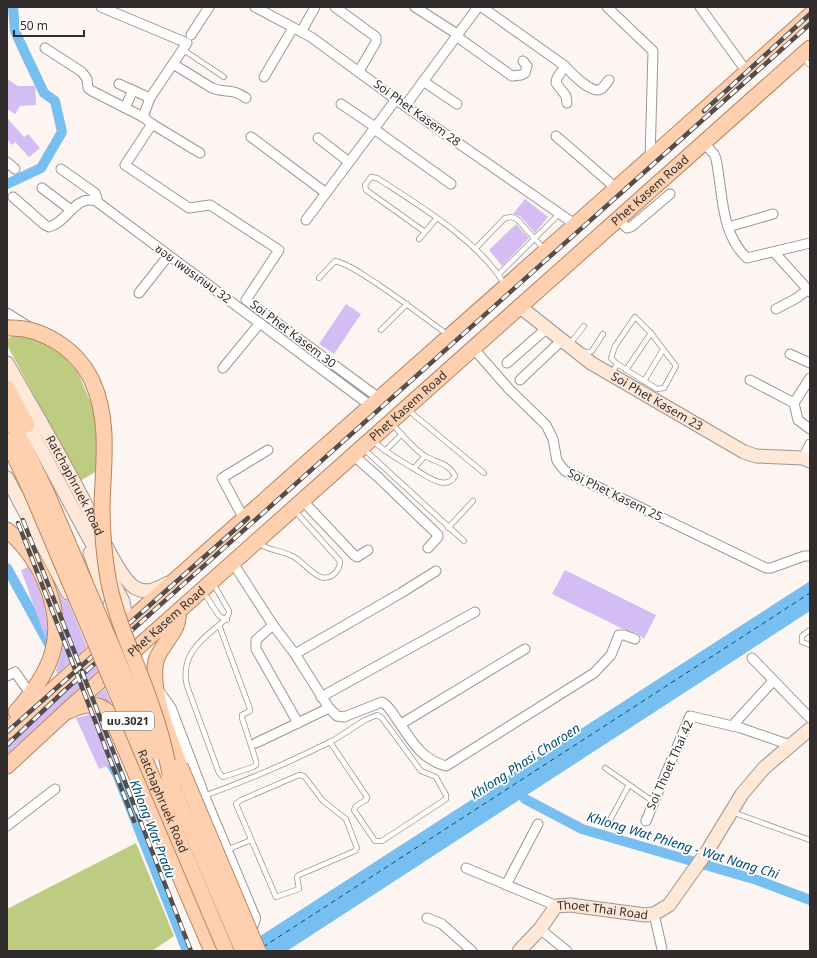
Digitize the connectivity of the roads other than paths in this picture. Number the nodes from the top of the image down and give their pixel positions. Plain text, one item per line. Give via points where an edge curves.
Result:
1 (101, 7) edge
2 (210, 7) edge
3 (255, 7) edge
4 (315, 7) edge
5 (335, 7) edge
6 (416, 7) edge
7 (478, 7) edge
8 (482, 7) edge
9 (607, 7) edge
10 (700, 7) edge
11 (810, 14) edge
12 (297, 30) junction
13 (456, 35) junction
14 (187, 42) junction
15 (45, 48) dead end
16 (808, 54) edge
17 (523, 60) dead end
18 (173, 64) junction
19 (565, 66) junction
20 (359, 71) junction
21 (747, 72) junction
22 (224, 77) dead end
23 (264, 77) dead end
24 (609, 80) dead end
25 (423, 81) junction
26 (120, 84) dead end
27 (133, 90) junction
28 (150, 98) junction
29 (246, 98) dead end
30 (397, 98) junction
31 (567, 103) dead end
32 (341, 104) dead end
33 (457, 104) dead end
34 (405, 106) junction
35 (125, 108) junction
36 (143, 116) junction
37 (152, 124) junction
38 (375, 128) junction
39 (556, 136) dead end
40 (251, 137) dead end
41 (318, 138) dead end
42 (703, 142) junction
43 (200, 153) dead end
44 (650, 159) junction
45 (7, 162) edge
46 (349, 162) junction
47 (15, 169) dead end
48 (61, 169) dead end
49 (452, 184) dead end
50 (42, 188) dead end
51 (617, 189) junction
52 (326, 193) junction
53 (670, 194) dead end
54 (12, 198) dead end
55 (96, 201) junction
56 (71, 210) junction
57 (560, 214) junction
58 (773, 214) dead end
59 (437, 218) junction
60 (618, 218) junction
61 (306, 220) dead end
62 (576, 225) junction
63 (728, 227) junction
64 (425, 232) junction
65 (534, 237) junction
66 (420, 239) dead end
67 (810, 243) edge
68 (475, 249) junction
69 (546, 251) junction
70 (774, 252) junction
71 (168, 256) junction
72 (319, 278) dead end
73 (502, 280) junction
74 (808, 291) edge
75 (139, 293) dead end
76 (407, 304) junction
77 (519, 306) junction
78 (776, 309) dead end
79 (7, 313) edge
80 (260, 323) junction
81 (584, 326) dead end
82 (7, 328) edge
83 (547, 328) junction
84 (381, 330) dead end
85 (651, 333) junction
86 (603, 334) dead end
87 (449, 336) junction
88 (567, 343) junction
89 (473, 348) junction
90 (664, 350) junction
91 (790, 354) dead end
92 (7, 363) edge
93 (507, 363) dead end
94 (810, 363) edge
95 (223, 368) dead end
96 (614, 370) junction
97 (626, 370) junction
98 (7, 377) edge
99 (810, 378) edge
100 (520, 380) dead end
101 (750, 380) dead end
102 (644, 381) junction
103 (7, 388) edge
104 (375, 402) junction
105 (794, 403) junction
106 (7, 412) edge
107 (398, 415) junction
108 (28, 425) junction
109 (810, 428) edge
110 (402, 434) junction
111 (7, 440) edge
112 (810, 444) edge
113 (362, 447) junction
114 (268, 450) dead end
115 (385, 451) junction
116 (425, 456) junction
117 (808, 462) edge
118 (414, 468) junction
119 (484, 473) dead end
120 (107, 474) dead end
121 (7, 478) edge
122 (38, 490) junction
123 (473, 501) dead end
124 (298, 505) junction
125 (75, 512) junction
126 (244, 519) junction
127 (448, 528) junction
128 (7, 530) edge
129 (464, 541) dead end
130 (256, 542) junction
131 (428, 548) dead end
132 (368, 550) dead end
133 (810, 556) edge
134 (233, 563) junction
135 (436, 571) dead end
136 (176, 578) junction
137 (208, 586) junction
138 (68, 594) junction
139 (475, 612) dead end
140 (178, 613) junction
141 (227, 620) junction
142 (126, 624) junction
143 (219, 625) junction
144 (273, 626) junction
145 (810, 630) edge
146 (635, 638) dead end
147 (810, 645) edge
148 (525, 649) dead end
149 (96, 651) junction
150 (119, 651) junction
151 (295, 654) junction
152 (752, 658) dead end
153 (7, 676) edge
154 (103, 679) junction
155 (773, 681) junction
156 (157, 689) junction
157 (31, 695) junction
158 (321, 697) junction
159 (160, 705) junction
160 (106, 708) junction
161 (329, 708) junction
162 (64, 713) junction
163 (810, 718) edge
164 (7, 722) edge
165 (132, 722) junction
166 (298, 723) junction
167 (401, 724) junction
168 (732, 726) junction
169 (810, 729) edge
170 (7, 731) edge
171 (330, 742) junction
172 (256, 743) dead end
173 (790, 746) junction
174 (7, 766) edge
175 (605, 768) dead end
176 (629, 784) junction
177 (54, 789) dead end
178 (173, 789) junction
179 (203, 796) junction
180 (654, 802) junction
181 (731, 811) junction
182 (611, 818) dead end
183 (646, 820) dead end
184 (538, 824) dead end
185 (7, 826) edge
186 (251, 840) junction
187 (810, 840) edge
188 (226, 851) junction
189 (466, 868) dead end
190 (506, 885) junction
191 (557, 906) junction
192 (654, 914) junction
193 (426, 918) dead end
194 (540, 929) junction
195 (662, 949) dead end
196 (212, 951) edge
197 (226, 951) edge
198 (243, 951) edge
199 (258, 951) edge
200 (472, 951) edge
201 (519, 951) edge
202 (567, 951) edge

1 - 14 street
2 - 14 street
3 - 12 street, Soi Phet Kasem 28
4 - 12 street
5 - 20 street via 376,37 376,42
6 - 13 street
7 - 13 street
8 - 19 street
9 - 44 street via 653,51
10 - 21 street
11 - 21 main road, Phet Kasem Road
12 - 20 street, Soi Phet Kasem 28
12 - 23 street
13 - 17 street via 512,76 525,73 527,66
13 - 25 street
14 - 18 street
14 - 22 lane
15 - 35 street via 82,72 87,79 88,88 92,91
16 - 42 main road, Phet Kasem Road
18 - 28 street
18 - 29 street via 212,88 219,91 237,91
19 - 24 street via 597,91
19 - 31 street via 556,83 566,96
20 - 30 street, Soi Phet Kasem 28
21 - 44 main road, Phet Kasem Road
25 - 33 street
25 - 34 street
26 - 27 street
27 - 28 street
27 - 35 street
28 - 36 street
30 - 34 street, Soi Phet Kasem 28
30 - 38 street
32 - 38 street
34 - 57 street, Soi Phet Kasem 28
35 - 36 street
36 - 37 street
37 - 43 street
37 - 104 street, Soi Phet Kasem 30 via 125,165 189,208 210,205 279,250 246,300
38 - 46 street
38 - 49 street
39 - 51 street
40 - 52 street
41 - 46 street
42 - 60 main road, Phet Kasem Road
42 - 63 street via 716,159
44 - 51 main road, Phet Kasem Road
45 - 47 street
46 - 52 street
48 - 55 street, ซอย เพชรเกษม 32 via 95,193
50 - 56 street
51 - 62 main road, Phet Kasem Road
52 - 61 street
53 - 60 street via 631,227 627,228
54 - 56 street via 49,227 62,220
55 - 56 street via 86,200
55 - 71 street, ซอย เพชรเกษม 32
57 - 62 street, Soi Phet Kasem 28
57 - 65 lane
58 - 63 street
59 - 64 lane
59 - 64 lane via 371,176 365,185 366,190
59 - 68 lane
60 - 77 main road, Phet Kasem Road
62 - 69 main road, Phet Kasem Road
63 - 70 street via 738,250 747,258
64 - 66 lane
65 - 68 lane via 517,219 505,218
65 - 69 lane
65 - 73 lane
67 - 70 street
68 - 73 lane via 485,256
69 - 73 main road, Phet Kasem Road
70 - 74 street
71 - 75 street
71 - 80 street, ซอย เพชรเกษม 32
72 - 76 lane via 331,263 340,262 362,273
73 - 87 main road, Phet Kasem Road
74 - 78 street
76 - 84 lane
76 - 87 lane
77 - 83 main road, Soi Phet Kasem 23
77 - 89 main road, Phet Kasem Road
79 - 120 street via 51,342 84,373 101,419
80 - 95 street
80 - 104 street, ซอย เพชรเกษม 32
81 - 88 lane
82 - 178 main road, bridge via 26,329 61,344 84,367 99,398 104,419 102,507 108,579 162,737
83 - 88 main road, Soi Phet Kasem 23
83 - 93 street
85 - 90 lane
85 - 96 lane via 637,317 634,318 612,351
85 - 97 lane
86 - 88 lane via 594,349 589,352
87 - 104 main road, Phet Kasem Road
88 - 96 main road, Soi Phet Kasem 23 via 591,363
88 - 100 street
89 - 107 main road, Phet Kasem Road
89 - 133 street, Soi Phet Kasem 25 via 509,389 546,425 553,439 557,462 565,471 766,568
90 - 102 lane
90 - 102 lane via 676,366 664,388 657,390
91 - 94 street
92 - 136 main road, Ratchaphruek Road via 88,509 100,536 134,587 150,591
96 - 97 lane
96 - 117 main road, Soi Phet Kasem 23 via 744,452 756,456
97 - 102 lane
98 - 108 main road
99 - 105 street
101 - 105 street
103 - 108 main road
104 - 107 main road
104 - 126 main road, Phet Kasem Road
105 - 109 street via 798,420
106 - 122 main road, Ratchaphruek Road / นบ.3021
107 - 110 lane
107 - 113 main road, Phet Kasem Road
107 - 119 lane
108 - 125 main road
110 - 115 lane
110 - 116 lane
111 - 122 main road, Ratchaphruek Road / นบ.3021
112 - 117 street
113 - 115 lane
113 - 124 main road, Phet Kasem Road
113 - 127 lane
113 - 131 street via 378,477 438,535
114 - 126 street via 220,475
115 - 118 lane via 396,460
116 - 118 lane
116 - 118 lane via 437,460 454,472 453,480 436,481
121 - 138 main road
122 - 178 main road, Ratchaphruek Road / นบ.3021, bridge
122 - 197 main road, Ratchaphruek Road / นบ.3021, bridge
123 - 127 lane
124 - 130 main road, Phet Kasem Road
124 - 130 lane via 340,561 336,572 329,578 319,577 294,556 264,548
124 - 132 street via 357,557
125 - 138 main road via 100,582 100,590 96,603 90,607 82,607
125 - 142 main road via 123,601
126 - 136 main road, Phet Kasem Road
127 - 129 lane
128 - 157 main road via 21,542 43,576 52,598 57,622 57,638 51,658
130 - 134 main road, Phet Kasem Road
134 - 137 main road, Phet Kasem Road
134 - 144 street
135 - 151 street
136 - 142 main road, Phet Kasem Road
137 - 140 main road, Phet Kasem Road
137 - 141 lane via 219,616
137 - 141 lane via 230,611
138 - 149 main road
139 - 158 street
140 - 150 main road via 140,642
140 - 154 main road, Phet Kasem Road
140 - 156 main road via 177,624 156,660
141 - 143 lane
142 - 149 main road, Phet Kasem Road
142 - 150 main road
143 - 143 lane via 196,646 187,663 185,675 219,773 223,777 253,767 256,761 242,718 250,709
144 - 151 street
144 - 166 street via 256,640 256,649
145 - 147 lane via 801,639
146 - 167 street via 619,635 611,655 594,673 446,766 428,759
148 - 167 street
149 - 150 main road
149 - 170 main road, Phet Kasem Road
150 - 154 main road
151 - 158 street
152 - 155 street
153 - 157 street via 15,672
154 - 162 main road, Phet Kasem Road
155 - 163 street
155 - 168 street
156 - 159 main road
156 - 179 street via 170,709
157 - 164 main road
158 - 161 street
159 - 165 street via 156,697 144,692 131,695 124,710
159 - 199 main road, bridge via 180,766
160 - 162 main road via 98,705 83,706
160 - 165 street
160 - 196 main road
161 - 166 street
161 - 167 street via 341,717 382,702 390,708
162 - 174 main road, Phet Kasem Road
165 - 188 street via 138,730 221,932 233,936 250,928 254,918
166 - 172 street
168 - 173 street, Soi Thoet Thai 42
168 - 180 street, Soi Thoet Thai 42 via 693,715 688,717
169 - 173 main road, Thoet Thai Road
171 - 171 lane via 370,717 380,716 421,771 436,777 446,799 382,841 375,841 354,810 354,807 366,800 366,797
171 - 179 lane via 240,783
173 - 181 main road, Thoet Thai Road via 764,768
175 - 176 lane
176 - 180 lane
176 - 182 lane
177 - 185 street
178 - 198 main road, Ratchaphruek Road / นบ.3021, bridge
179 - 188 street
180 - 183 street, Soi Thoet Thai 42
181 - 187 lane
181 - 192 main road, Thoet Thai Road via 708,850 669,905
184 - 190 street
186 - 186 lane via 277,897 299,889 299,874 357,848 346,819 324,801 301,775 236,803
186 - 188 lane
189 - 190 street
190 - 191 street
191 - 192 main road, Thoet Thai Road via 570,905
191 - 194 main road, Thoet Thai Road
192 - 195 street
193 - 200 street via 442,924
194 - 201 main road, Thoet Thai Road
194 - 202 street

